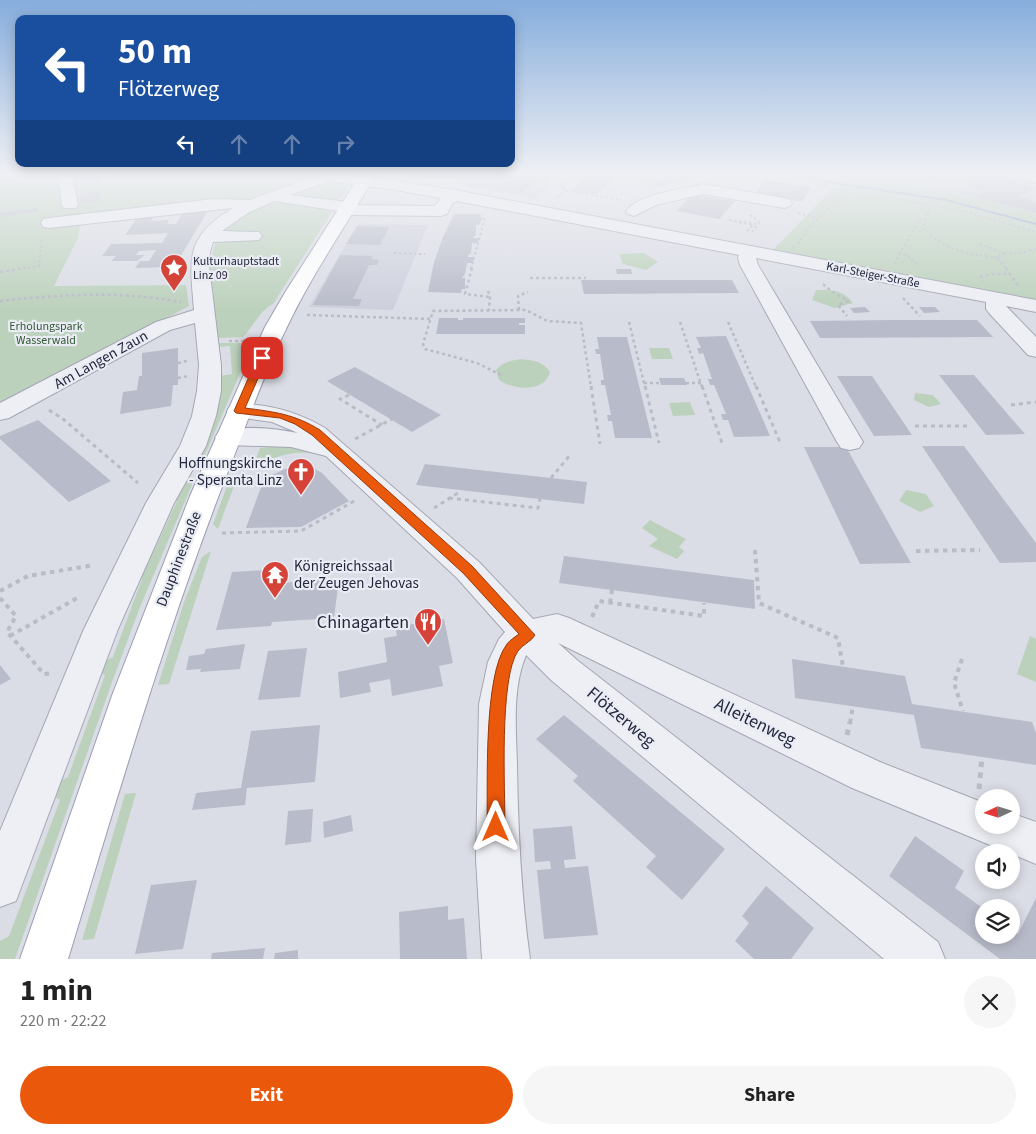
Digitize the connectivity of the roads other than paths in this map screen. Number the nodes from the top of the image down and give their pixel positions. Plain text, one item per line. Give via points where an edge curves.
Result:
1 (77, 220) edge
2 (227, 220) edge
3 (347, 220) edge
4 (625, 220) edge
5 (49, 223) road end
6 (253, 236) dead end
7 (207, 237) junction
8 (750, 238) junction
9 (996, 298) junction
10 (1036, 306) edge
11 (195, 308) junction
12 (1036, 350) edge
13 (0, 413) edge
14 (234, 424) junction
15 (850, 442) dead end
16 (528, 635) junction
17 (975, 811) edge
18 (1020, 834) edge
19 (1036, 843) edge
20 (0, 885) edge
21 (44, 959) edge
22 (506, 959) edge
23 (921, 959) edge

1 - 5 street
2 - 7 street
3 - 14 main road, Dauphinestraße via 288,305
4 - 8 street, Karl-Steiger-Straße
6 - 7 street
7 - 11 street via 201,250
8 - 9 street, Karl-Steiger-Straße
8 - 15 street via 749,265
9 - 10 street, Karl-Steiger-Straße
9 - 12 street via 996,309
11 - 13 street, Am Langen Zaun
11 - 20 street via 210,365 204,416 193,446 133,558
14 - 16 street, Flötzerweg via 292,440 344,448 468,570
14 - 21 main road, Dauphinestraße via 177,561 146,648
16 - 17 street, Alleitenweg via 539,629 557,627 866,775
16 - 22 street via 512,648 504,669 497,717 496,827 500,913
16 - 23 street, Flötzerweg via 564,670
18 - 19 street, Alleitenweg

